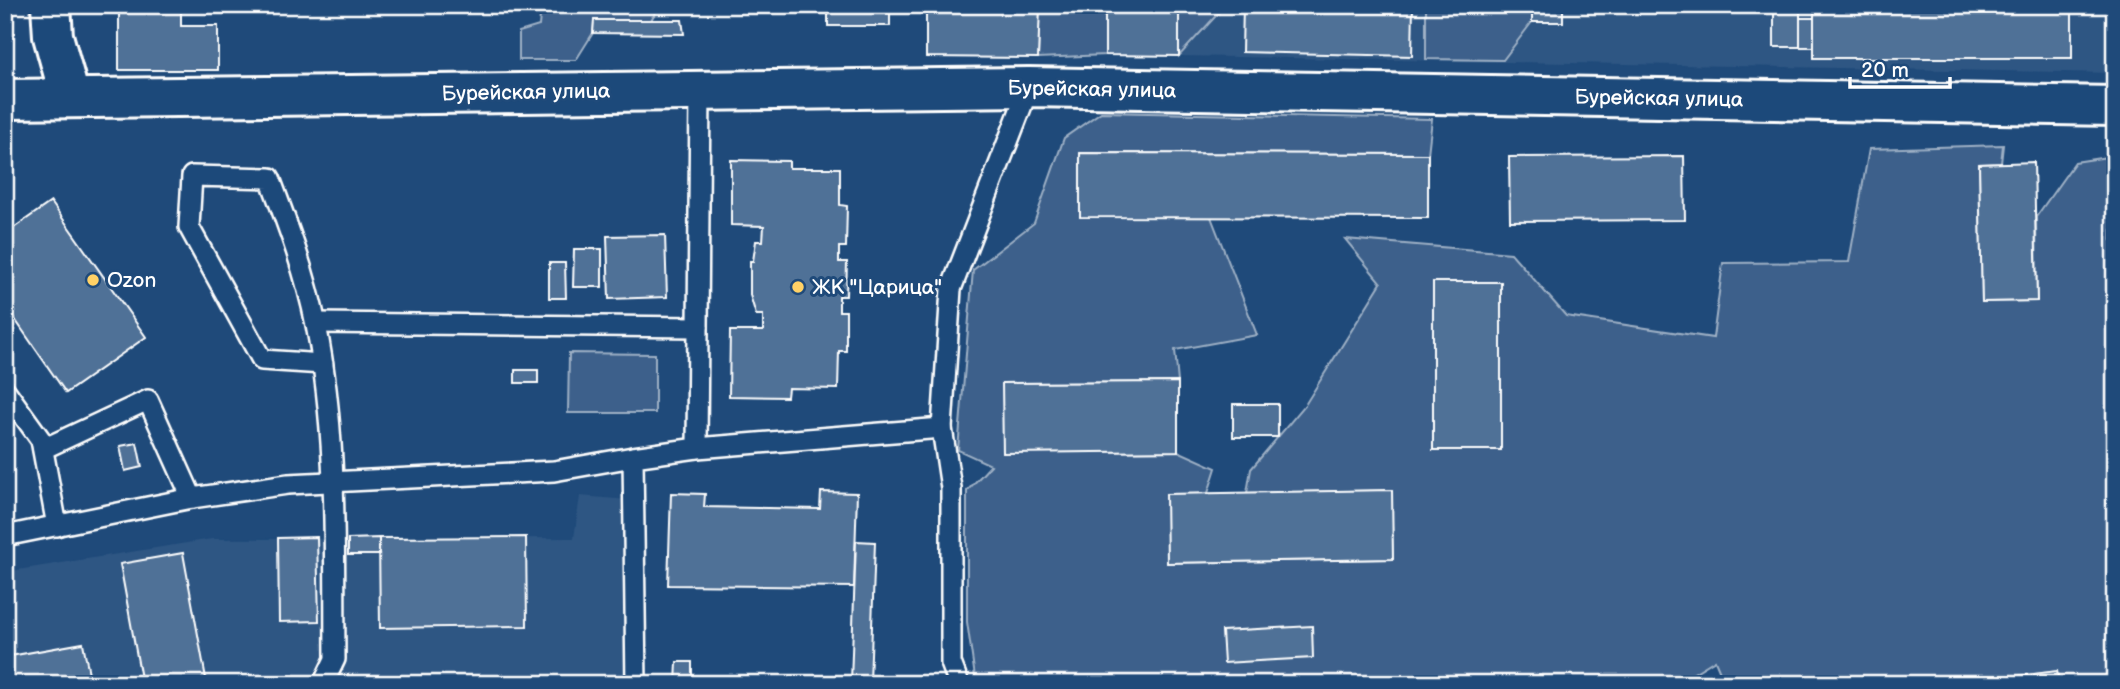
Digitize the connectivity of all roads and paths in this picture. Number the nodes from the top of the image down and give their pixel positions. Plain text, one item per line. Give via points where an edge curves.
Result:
1 (51, 5) edge
2 (1029, 87) junction
3 (700, 90) junction
4 (70, 97) junction
5 (5, 99) edge
6 (2115, 106) edge
7 (316, 323) junction
8 (698, 327) junction
9 (323, 364) junction
10 (5, 390) edge
11 (942, 428) junction
12 (43, 449) junction
13 (697, 449) junction
14 (633, 457) junction
15 (333, 480) junction
16 (192, 498) junction
17 (57, 526) junction
18 (5, 536) edge
19 (951, 663) junction
20 (323, 684) edge
21 (636, 684) edge
22 (949, 684) edge
23 (959, 684) edge

1 - 4 street via 52,36
2 - 3 street, Бурейская улица
2 - 6 street, Бурейская улица
2 - 11 lane via 951,289
3 - 4 street, Бурейская улица
3 - 8 lane
4 - 5 street, Бурейская улица
7 - 8 lane
7 - 9 lane
7 - 9 lane via 303,270 270,178 192,176 189,227 262,360
8 - 13 lane
9 - 15 lane
10 - 12 lane
11 - 13 lane
11 - 19 lane via 951,488
12 - 16 lane via 148,400
12 - 17 lane
13 - 14 lane
14 - 15 lane via 554,471
14 - 21 lane
15 - 16 lane
15 - 20 lane via 335,659
16 - 17 lane
17 - 18 lane
19 - 22 lane
19 - 23 lane

